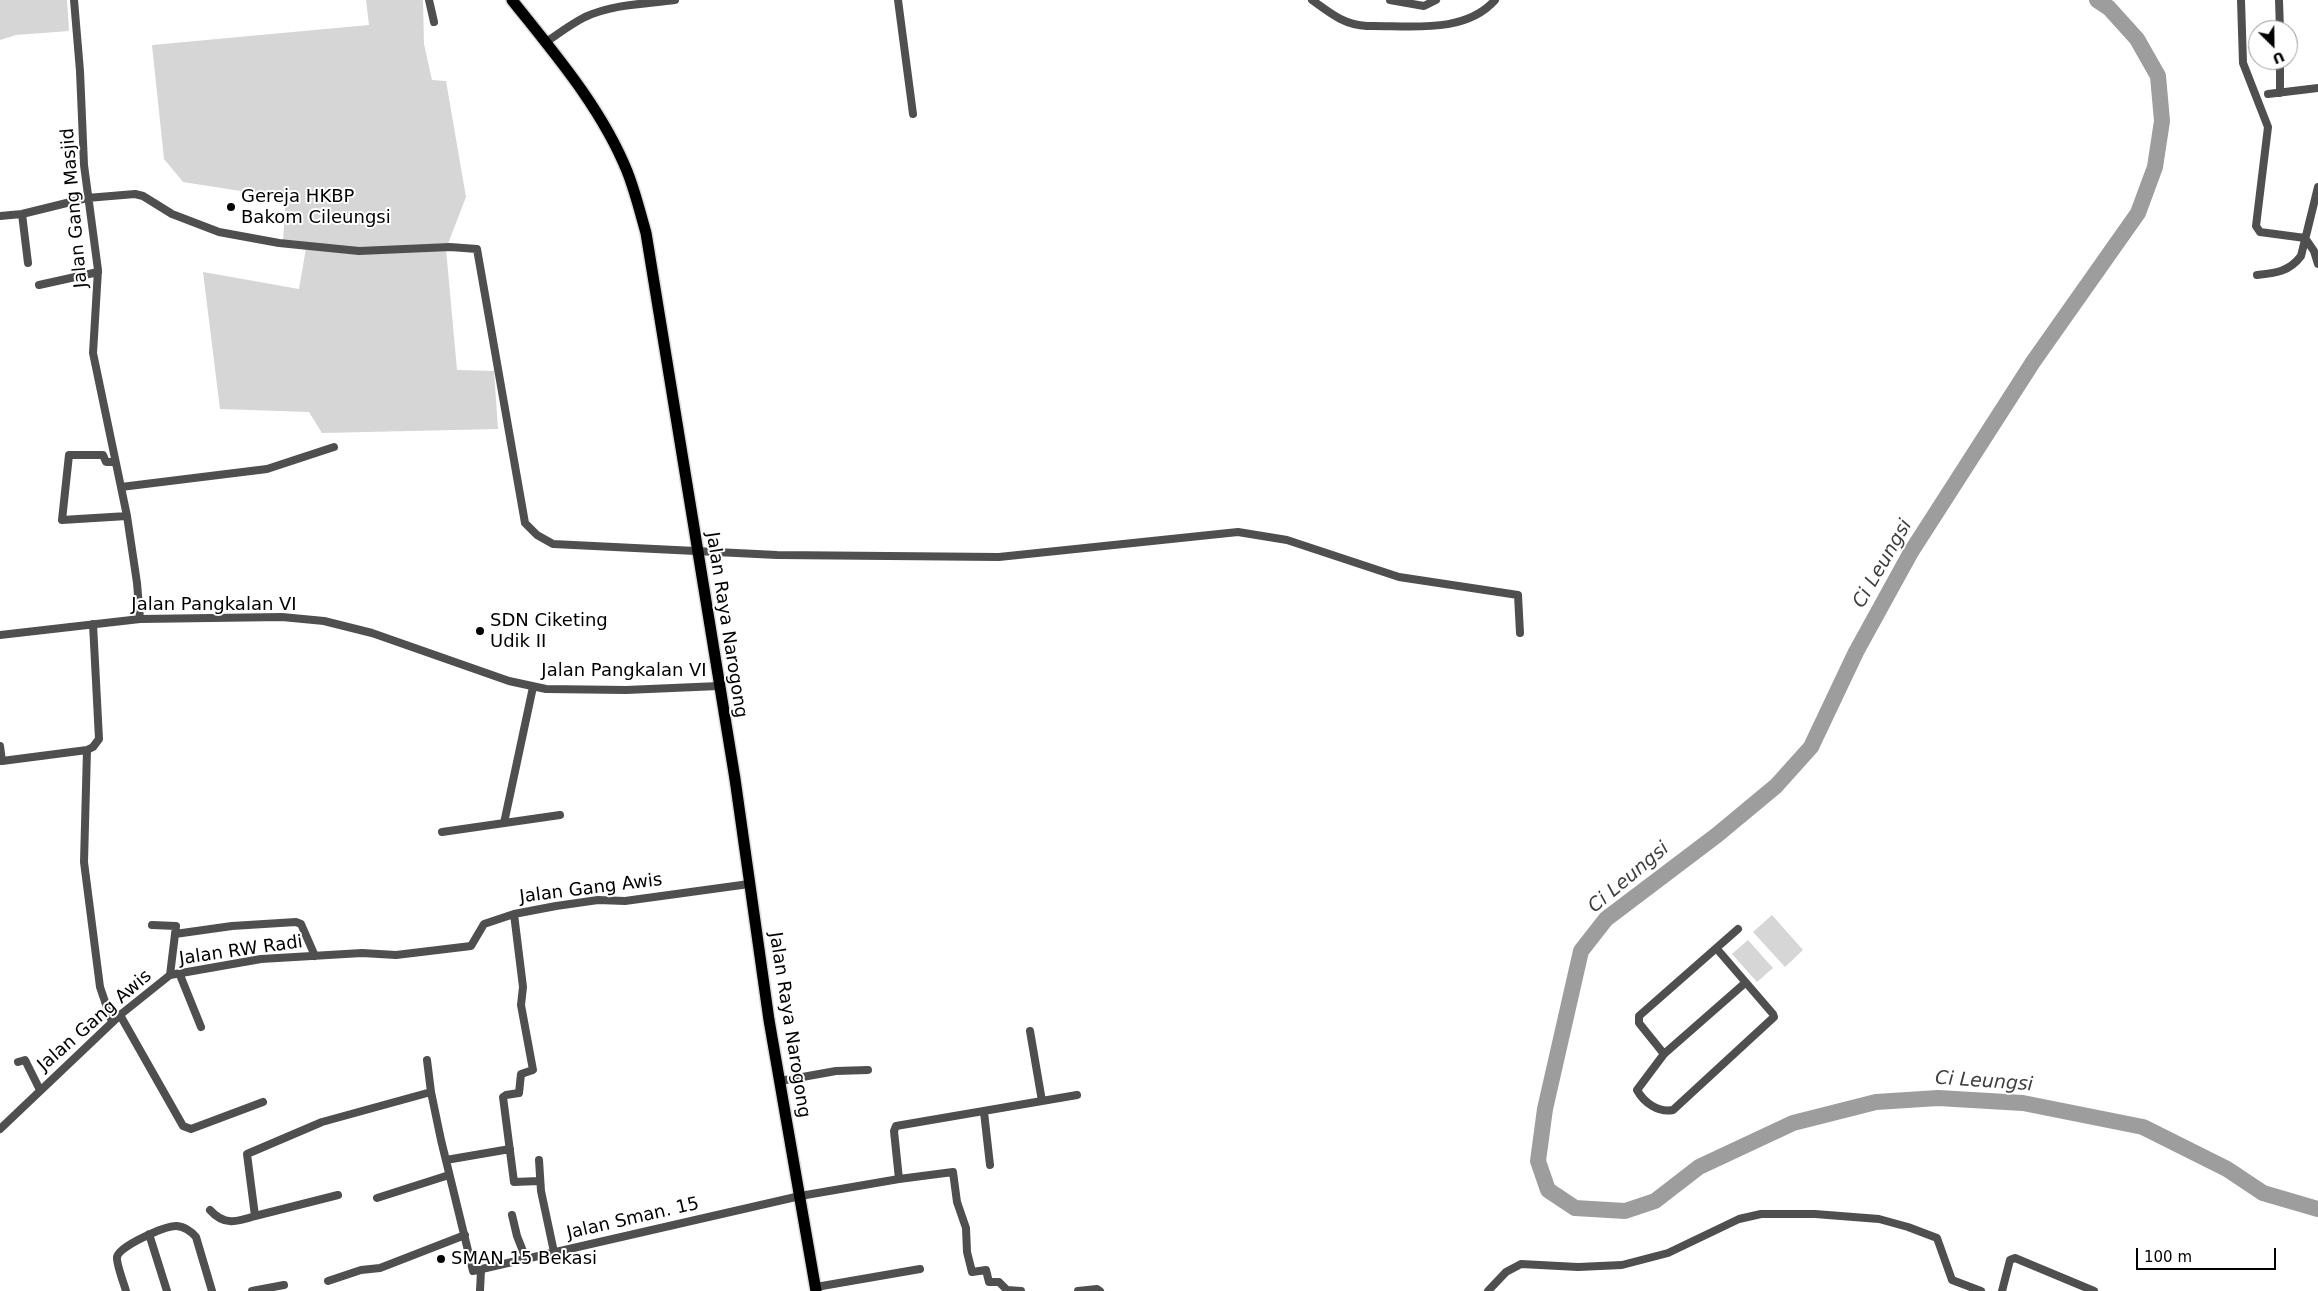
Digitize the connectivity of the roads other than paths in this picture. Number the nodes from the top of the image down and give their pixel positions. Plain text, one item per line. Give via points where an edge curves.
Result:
1 (74, 0) edge
2 (429, 0) edge
3 (512, 0) edge
4 (675, 0) edge
5 (898, 0) edge
6 (1312, 0) edge
7 (1390, 0) edge
8 (1436, 0) edge
9 (1495, 0) edge
10 (2241, 0) edge
11 (2279, 0) edge
12 (2280, 20) edge
13 (434, 22) dead end
14 (546, 42) junction
15 (2280, 70) edge
16 (2318, 88) edge
17 (2280, 93) junction
18 (2268, 94) dead end
19 (913, 114) dead end
20 (2318, 187) edge
21 (87, 198) junction
22 (22, 214) junction
23 (0, 216) edge
24 (2305, 238) junction
25 (28, 263) dead end
26 (2318, 264) edge
27 (98, 272) junction
28 (2257, 275) dead end
29 (39, 285) dead end
30 (334, 447) dead end
31 (115, 462) junction
32 (121, 487) junction
33 (126, 516) junction
34 (696, 552) junction
35 (140, 619) junction
36 (93, 624) junction
37 (1520, 633) dead end
38 (0, 635) edge
39 (533, 686) junction
40 (719, 686) junction
41 (0, 746) edge
42 (87, 750) junction
43 (560, 815) dead end
44 (504, 823) junction
45 (442, 832) dead end
46 (749, 884) junction
47 (660, 886) dead end
48 (662, 895) junction
49 (514, 914) junction
50 (152, 924) dead end
51 (1738, 928) dead end
52 (175, 934) junction
53 (1717, 949) junction
54 (315, 956) junction
55 (170, 975) junction
56 (180, 975) junction
57 (1745, 983) junction
58 (120, 1015) junction
59 (112, 1022) junction
60 (200, 1027) dead end
61 (1030, 1031) dead end
62 (1664, 1054) junction
63 (426, 1060) dead end
64 (18, 1062) dead end
65 (868, 1070) dead end
66 (780, 1081) junction
67 (40, 1090) junction
68 (432, 1092) junction
69 (1077, 1095) dead end
70 (1042, 1100) junction
71 (263, 1102) dead end
72 (984, 1112) junction
73 (0, 1130) edge
74 (510, 1149) junction
75 (446, 1160) junction
76 (539, 1160) dead end
77 (990, 1165) dead end
78 (449, 1175) junction
79 (899, 1179) junction
80 (539, 1181) junction
81 (338, 1195) dead end
82 (800, 1196) junction
83 (377, 1198) dead end
84 (210, 1210) dead end
85 (512, 1215) dead end
86 (255, 1216) junction
87 (149, 1234) junction
88 (465, 1235) junction
89 (554, 1252) junction
90 (526, 1258) junction
91 (920, 1269) dead end
92 (481, 1270) junction
93 (328, 1281) dead end
94 (284, 1285) dead end
95 (816, 1289) edge
96 (126, 1291) edge
97 (167, 1291) edge
98 (212, 1291) edge
99 (252, 1291) edge
100 (480, 1291) edge
101 (1021, 1291) edge
102 (1078, 1291) edge
103 (1100, 1291) edge
104 (1488, 1291) edge
105 (1981, 1291) edge
106 (2002, 1291) edge
107 (2094, 1291) edge

1 - 21 street, Jalan Gang Masjid
2 - 13 street
3 - 14 main road, Jalan Raya Narogong
4 - 14 street via 599,12
5 - 19 street
6 - 9 street via 1345,22 1367,26 1451,24 1469,18
7 - 8 street via 1426,6
10 - 24 street via 2243,63 2268,128 2256,226 2260,232
11 - 12 street
14 - 34 main road, Jalan Raya Narogong via 592,105 627,170 638,204 667,355
15 - 17 street
16 - 17 street
17 - 18 street
20 - 24 street
21 - 22 street
21 - 27 street, Jalan Gang Masjid
21 - 34 street via 135,194 172,214 219,232 279,243 360,251 477,249 525,523 536,535 553,544
22 - 23 street
22 - 25 street
24 - 26 street
24 - 28 street via 2301,256 2295,264 2280,272
27 - 29 street
27 - 31 street, Jalan Gang Masjid via 93,353
30 - 32 street via 267,469
31 - 32 street, Jalan Gang Masjid
31 - 33 street via 106,462 103,454 69,455 62,520
32 - 33 street, Jalan Gang Masjid
33 - 35 street, Jalan Gang Masjid
34 - 37 street via 998,557 1238,532 1287,540 1399,577 1518,595
34 - 40 main road, Jalan Raya Narogong
35 - 36 street, Jalan Pangkalan VI
35 - 39 street, Jalan Pangkalan VI via 282,617 324,621 372,632
36 - 38 street, Jalan Pangkalan VI
36 - 42 street via 99,739
39 - 40 street, Jalan Pangkalan VI via 626,690
39 - 44 street
40 - 46 main road, Jalan Raya Narogong
41 - 42 street via 2,761
42 - 59 street via 84,862 100,987
43 - 44 street
44 - 45 street
46 - 48 street, Jalan Gang Awis
46 - 66 main road, Jalan Raya Narogong
47 - 48 street
48 - 49 street, Jalan Gang Awis via 625,901 598,900
49 - 54 street, Jalan Gang Awis via 484,924 471,946 396,955
49 - 74 street via 524,987 521,1005 532,1070 521,1074 519,1093 503,1097
50 - 52 street via 176,925
51 - 53 street
52 - 54 street via 296,922 301,924
52 - 55 street, Jalan Gang Awis
53 - 57 street
53 - 62 street via 1639,1016 1639,1023
54 - 56 street, Jalan RW Radi via 261,959
55 - 56 street, Jalan RW Radi
55 - 58 street, Jalan Gang Awis
56 - 60 street
57 - 62 street
57 - 62 street via 1773,1014 1773,1019 1673,1110 1664,1112 1657,1110 1637,1090
58 - 59 street, Jalan Gang Awis
58 - 71 street via 183,1126 191,1129
59 - 67 street, Jalan Gang Awis
61 - 70 street
63 - 68 street
64 - 67 street via 25,1060
65 - 66 street via 836,1071
66 - 82 main road, Jalan Raya Narogong
67 - 73 street, Jalan Gang Awis
68 - 75 street
68 - 86 street via 322,1122 249,1152
69 - 70 street
70 - 72 street
72 - 77 street
72 - 79 street via 894,1128
74 - 75 street
74 - 80 street via 514,1182
75 - 78 street
76 - 80 street
78 - 83 street
78 - 88 street
79 - 82 street, Jalan Sman. 15
79 - 101 street, Jalan Sman. 15 via 953,1172 972,1272 986,1270 989,1282 999,1282 1007,1290
80 - 89 street
81 - 86 street
82 - 89 street, Jalan Sman. 15
82 - 95 main road, Jalan Raya Narogong
84 - 86 street via 228,1222
85 - 90 street
87 - 96 street via 117,1256
87 - 97 street
87 - 98 street via 169,1226 178,1226 192,1233
88 - 92 street, Jalan Sman. 15 via 472,1271
88 - 93 street via 380,1268 361,1270
89 - 90 street, Jalan Sman. 15
90 - 92 street, Jalan Sman. 15
91 - 95 street
92 - 100 street
94 - 99 street
102 - 103 street
104 - 105 street via 1506,1272 1521,1264 1622,1265 1668,1253 1748,1217 1788,1213 1879,1219 1908,1226 1937,1238 1952,1280
106 - 107 street via 2010,1260 2016,1258

